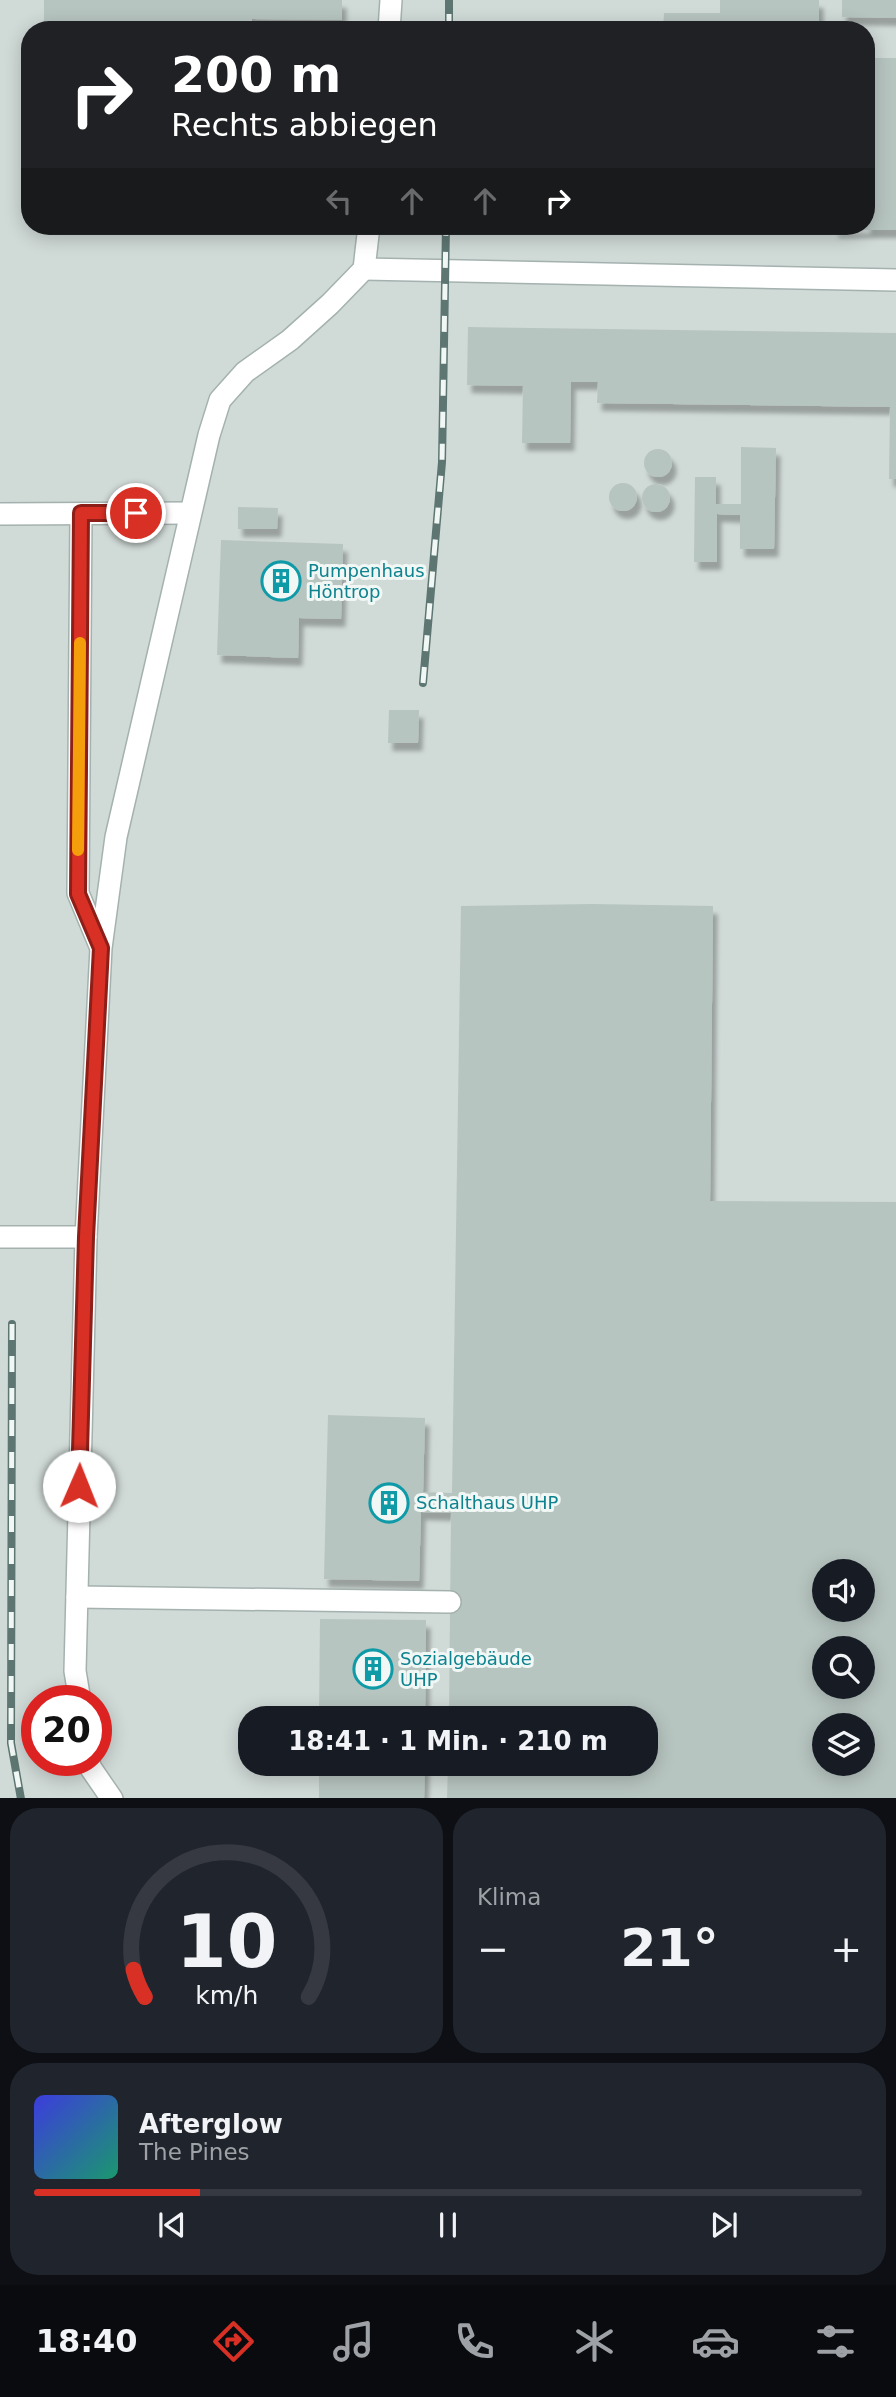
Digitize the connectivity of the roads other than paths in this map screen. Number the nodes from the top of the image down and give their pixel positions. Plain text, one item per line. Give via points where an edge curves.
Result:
1 (391, 0) edge
2 (390, 21) edge
3 (368, 235) edge
4 (364, 269) junction
5 (896, 280) edge
6 (81, 513) junction
7 (190, 513) junction
8 (0, 514) edge
9 (101, 948) junction
10 (0, 1237) edge
11 (86, 1237) junction
12 (77, 1597) junction
13 (450, 1602) dead end
14 (77, 1685) edge
15 (96, 1776) edge
16 (112, 1798) edge

1 - 2 lane
3 - 4 lane
4 - 5 lane
4 - 7 lane via 290,340 245,372 220,400
6 - 7 lane
6 - 8 lane
6 - 9 lane via 78,894
7 - 9 lane via 116,837
9 - 11 lane
10 - 11 lane
11 - 12 lane
12 - 13 lane
12 - 14 lane
15 - 16 lane

